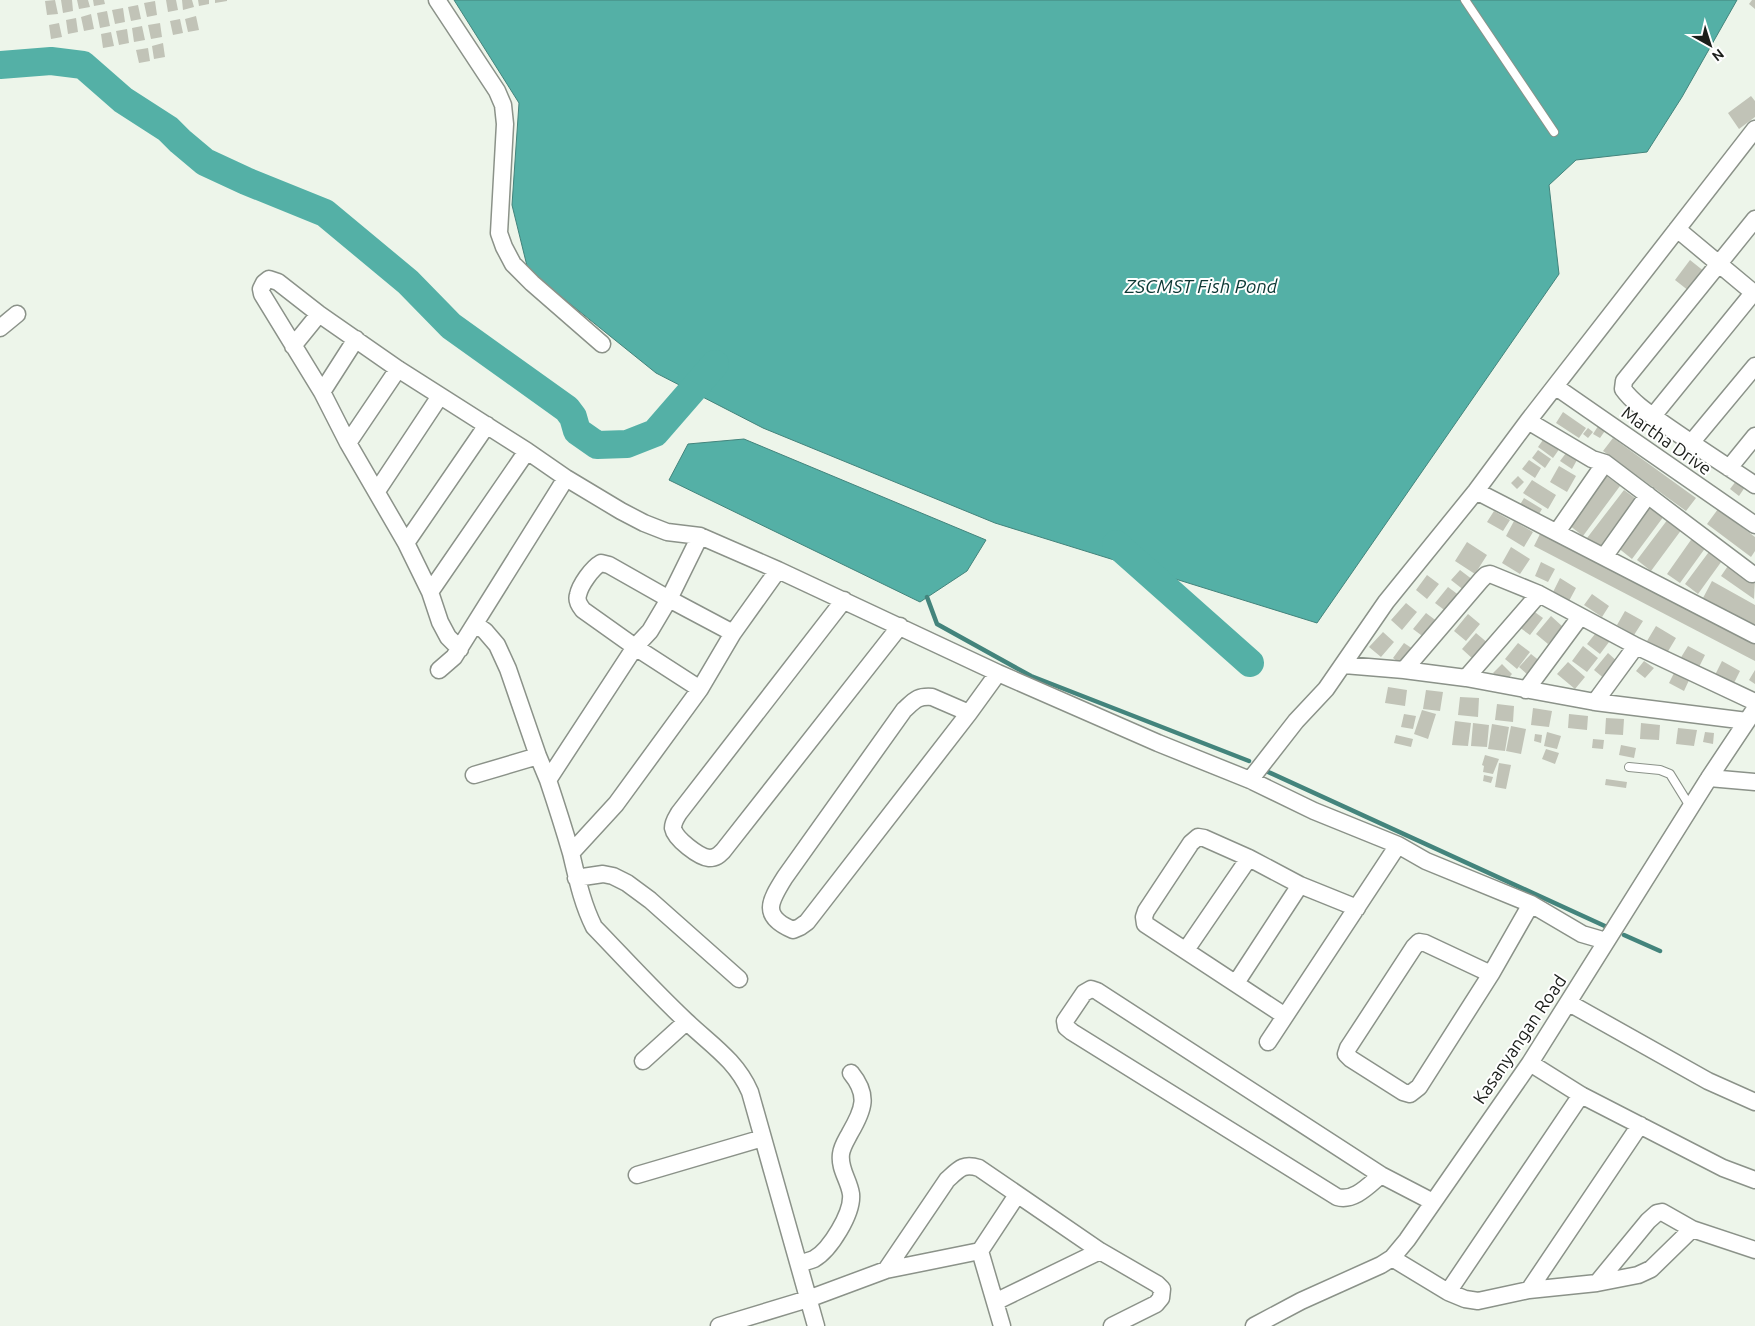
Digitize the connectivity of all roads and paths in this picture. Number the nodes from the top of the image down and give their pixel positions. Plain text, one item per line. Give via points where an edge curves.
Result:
1 (437, 0) edge
2 (1465, 0) edge
3 (1755, 129) edge
4 (1554, 132) dead end
5 (1752, 228) edge
6 (1677, 229) junction
7 (1718, 265) junction
8 (1754, 293) edge
9 (17, 314) dead end
10 (319, 314) junction
11 (0, 328) edge
12 (356, 339) junction
13 (602, 344) dead end
14 (294, 346) junction
15 (1755, 366) edge
16 (398, 369) junction
17 (1556, 387) junction
18 (322, 392) junction
19 (440, 396) junction
20 (1653, 416) junction
21 (1528, 421) junction
22 (486, 425) junction
23 (1755, 436) edge
24 (348, 443) junction
25 (1690, 443) junction
26 (527, 451) junction
27 (1606, 463) junction
28 (1730, 468) junction
29 (566, 478) junction
30 (1755, 485) edge
31 (377, 491) junction
32 (1476, 491) junction
33 (1648, 495) junction
34 (1755, 525) edge
35 (1557, 532) junction
36 (700, 536) junction
37 (406, 543) junction
38 (1604, 557) junction
39 (778, 570) junction
40 (1752, 574) dead end
41 (430, 592) junction
42 (1539, 594) junction
43 (669, 599) junction
44 (844, 600) junction
45 (1580, 617) junction
46 (475, 624) junction
47 (900, 626) junction
48 (733, 633) junction
49 (1755, 635) edge
50 (1636, 646) junction
51 (635, 647) junction
52 (460, 649) junction
53 (1344, 665) junction
54 (439, 670) dead end
55 (1404, 670) junction
56 (998, 673) junction
57 (1466, 678) junction
58 (700, 689) junction
59 (1526, 690) junction
60 (1595, 702) junction
61 (1755, 702) edge
62 (969, 713) junction
63 (1751, 715) edge
64 (538, 756) junction
65 (1629, 767) dead end
66 (474, 775) dead end
67 (1709, 778) junction
68 (548, 780) junction
69 (1250, 780) junction
70 (1755, 782) edge
71 (1691, 808) junction
72 (1398, 845) junction
73 (570, 853) junction
74 (1249, 858) junction
75 (576, 878) junction
76 (1300, 885) junction
77 (1532, 904) junction
78 (1357, 908) junction
79 (1606, 941) junction
80 (1186, 950) junction
81 (1491, 974) junction
82 (740, 979) dead end
83 (1236, 984) junction
84 (1569, 1003) junction
85 (1285, 1016) junction
86 (686, 1022) junction
87 (1268, 1042) dead end
88 (643, 1061) dead end
89 (1530, 1063) junction
90 (851, 1073) dead end
91 (1581, 1095) junction
92 (1755, 1102) edge
93 (1640, 1125) junction
94 (763, 1138) junction
95 (638, 1175) dead end
96 (1381, 1175) junction
97 (1755, 1180) edge
98 (1017, 1195) junction
99 (1432, 1202) junction
100 (1692, 1229) junction
101 (1100, 1250) junction
102 (1755, 1250) edge
103 (980, 1251) junction
104 (1392, 1258) junction
105 (799, 1264) junction
106 (886, 1270) junction
107 (1598, 1283) junction
108 (1529, 1290) junction
109 (1448, 1292) junction
110 (808, 1300) junction
111 (995, 1302) junction
112 (718, 1326) edge
113 (816, 1326) edge
114 (1002, 1326) edge
115 (1112, 1326) edge
116 (1254, 1326) edge

1 - 13 street via 503,104 505,124 499,233 504,247 513,264 532,283
2 - 4 lane
3 - 6 street
5 - 7 street
6 - 7 street
6 - 17 street
7 - 8 street
7 - 20 street via 1624,381 1626,394
8 - 20 street
9 - 11 street
10 - 12 street
10 - 14 street
10 - 14 street via 274,280 264,283 262,294
12 - 16 street
12 - 18 street
14 - 18 street
15 - 25 street
16 - 19 street
16 - 24 street
17 - 21 street
17 - 34 street, Martha Drive
18 - 24 street
19 - 22 street
19 - 31 street
20 - 25 street
21 - 27 street via 1592,459
21 - 32 street
22 - 26 street
22 - 37 street
23 - 28 street
24 - 31 street
25 - 28 street
26 - 29 street
26 - 41 street
27 - 33 street
27 - 35 street
28 - 30 street
29 - 36 street via 644,523 667,532
29 - 46 street
31 - 37 street
32 - 35 street
32 - 53 street via 1386,602
33 - 38 street
33 - 40 street
35 - 38 street
36 - 39 street
36 - 43 street
37 - 41 street
38 - 49 street
39 - 44 street
39 - 48 street
41 - 52 street via 440,622
42 - 45 street
42 - 55 street via 1486,575
42 - 57 street
43 - 48 street
43 - 51 street via 650,631
43 - 51 street via 610,565 601,563 595,566 586,578 578,603
44 - 47 street
44 - 47 street via 678,813 673,831 691,850 708,858 717,857 724,851
45 - 50 street
45 - 59 street
46 - 52 street
46 - 64 street via 497,645
47 - 56 street
48 - 58 street
50 - 60 street
50 - 61 street
51 - 58 street
51 - 68 street
52 - 54 street
53 - 55 street
53 - 69 street
55 - 57 street
56 - 62 street
56 - 69 street
57 - 59 street
58 - 73 street via 616,804
59 - 60 street
60 - 63 street
62 - 62 street via 806,922 793,930 776,919 770,904 784,877 904,710 917,698 932,697
63 - 67 street, Kasanyangan Road
64 - 66 street
64 - 68 street
65 - 71 lane via 1670,774
67 - 70 street
67 - 71 street, Kasanyangan Road
68 - 73 street
69 - 72 street via 1314,811
71 - 79 street, Kasanyangan Road
72 - 77 street
72 - 78 street
73 - 75 street
74 - 76 street
74 - 80 street
74 - 80 street via 1204,838 1198,837 1191,843 1144,917 1145,924
75 - 82 street via 603,874 627,883
75 - 86 street via 594,926
76 - 78 street
76 - 83 street
77 - 79 street via 1582,934
77 - 81 street
78 - 85 street
79 - 84 street, Kasanyangan Road
80 - 83 street
81 - 81 street via 1419,1087 1410,1094 1346,1054 1419,942
83 - 85 street
84 - 89 street, Kasanyangan Road
84 - 92 street via 1708,1081
85 - 87 street
86 - 88 street
86 - 94 street via 732,1062 744,1078
89 - 91 street
89 - 99 street, Kasanyangan Road
90 - 105 street via 863,1093 862,1105 845,1142 840,1162 851,1193 851,1204 826,1249 814,1259
91 - 93 street
91 - 109 street
93 - 97 street via 1723,1168
93 - 108 street
94 - 95 street
94 - 105 street
96 - 96 street via 1097,991 1091,989 1084,993 1065,1021 1072,1032 1338,1197 1351,1198
96 - 99 street
98 - 101 street
98 - 103 street
98 - 106 street via 979,1168 970,1165 960,1168 947,1180
99 - 104 street, Kasanyangan Road
100 - 102 street
100 - 107 street via 1644,1274
100 - 107 street via 1662,1212 1657,1213
101 - 111 street
101 - 115 street via 1162,1289 1156,1304
103 - 106 street
103 - 111 street
104 - 109 street
104 - 116 street, Kasanyangan Road
105 - 110 street
106 - 110 street
107 - 108 street
108 - 109 street via 1478,1301
110 - 112 street
110 - 113 street
111 - 114 street

